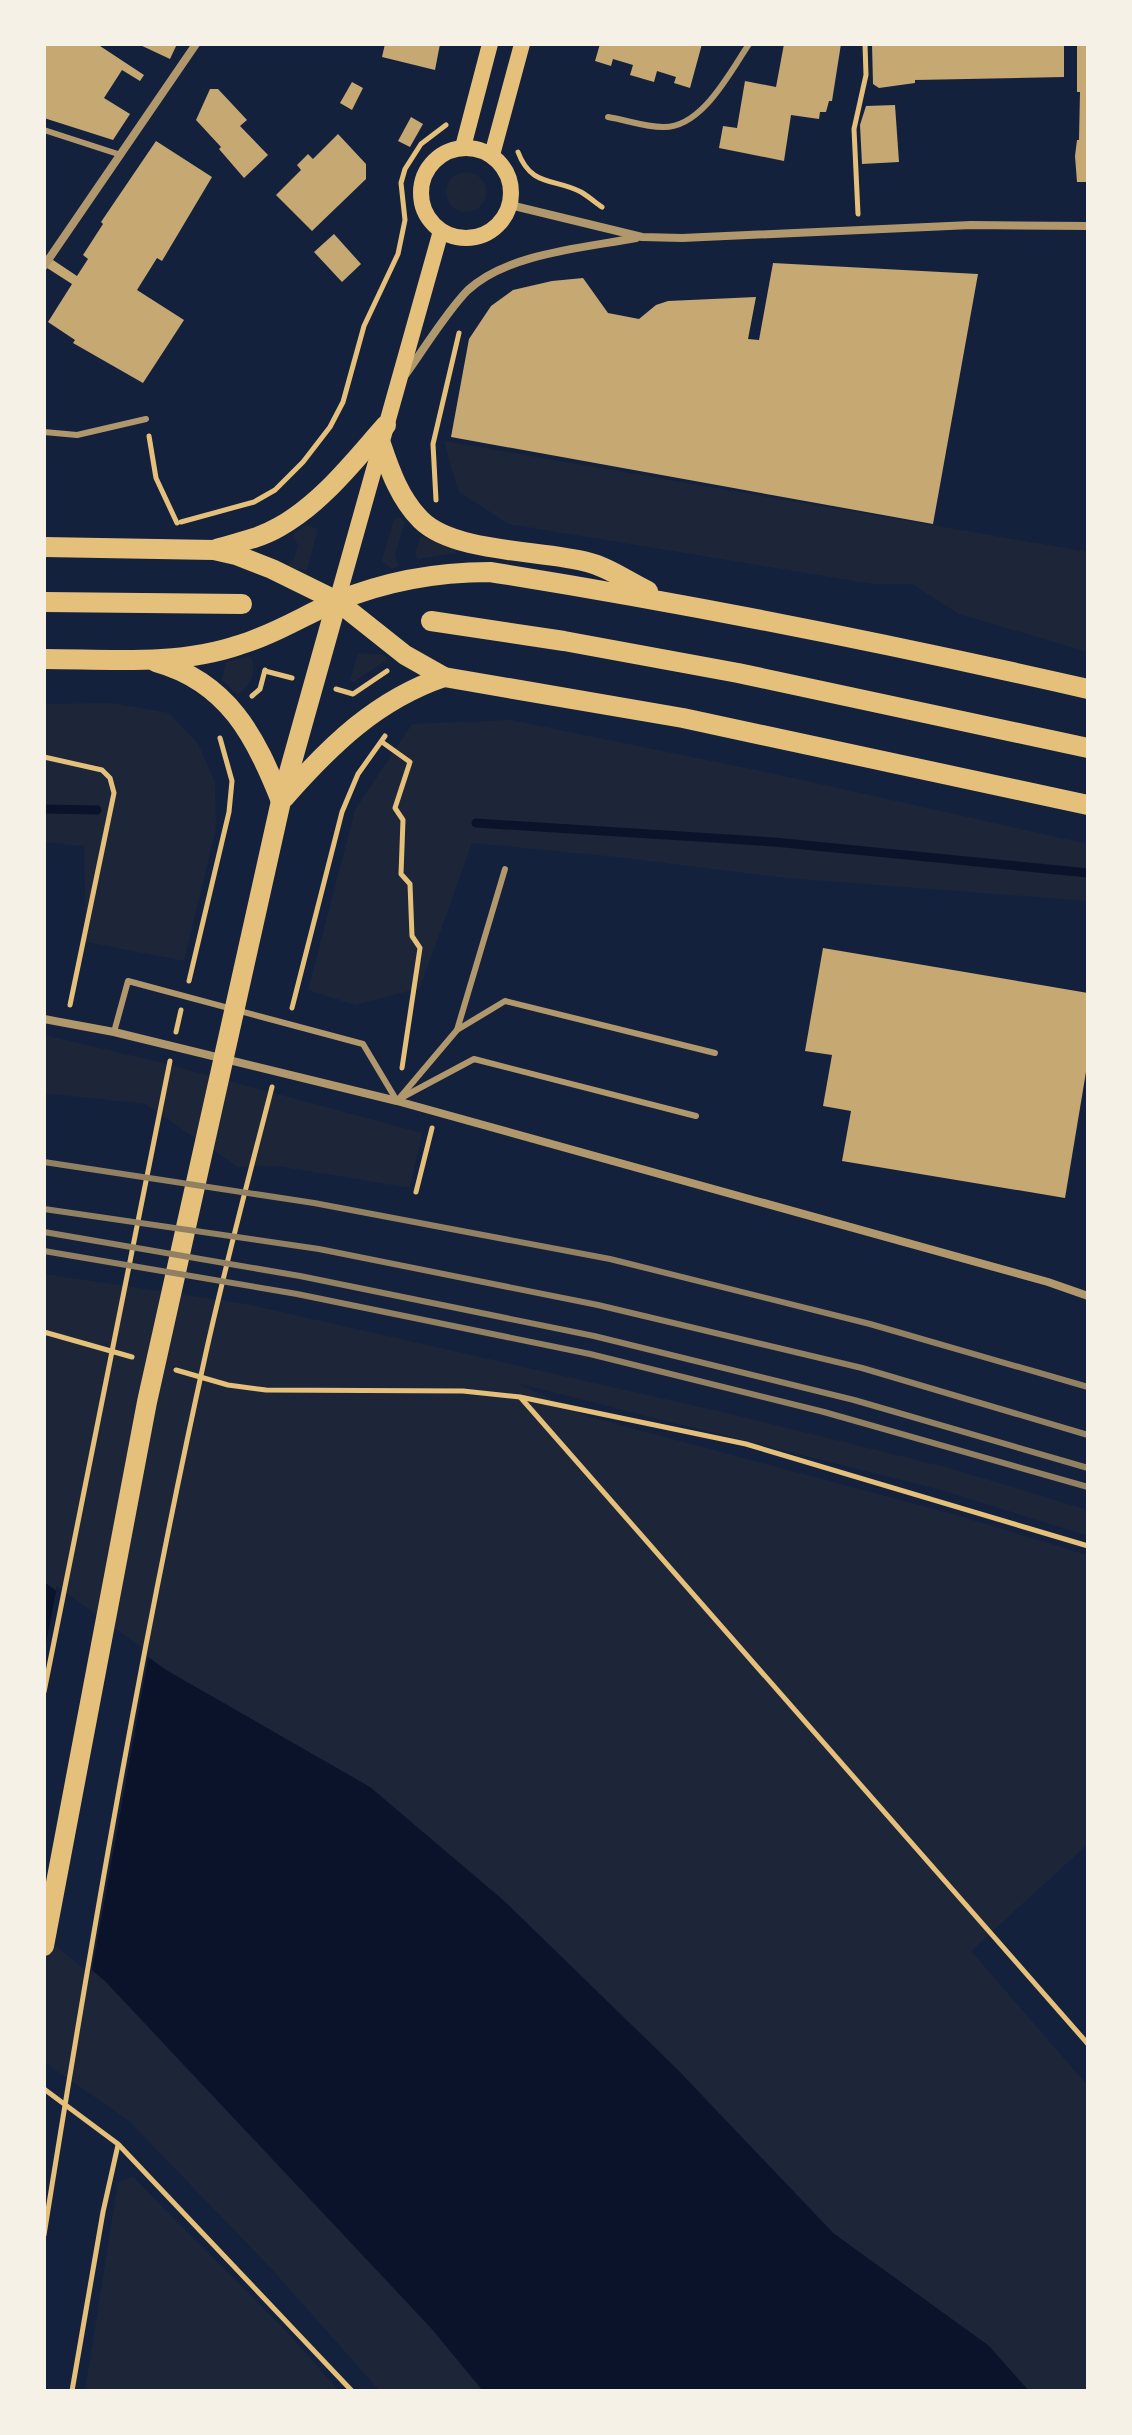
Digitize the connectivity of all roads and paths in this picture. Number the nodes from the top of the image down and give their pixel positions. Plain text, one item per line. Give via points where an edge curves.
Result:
1 (196, 44) edge
2 (490, 44) edge
3 (522, 44) edge
4 (749, 44) edge
5 (865, 44) edge
6 (608, 117) dead end
7 (451, 120) dead end
8 (44, 130) edge
9 (515, 141) dead end
10 (463, 147) junction
11 (121, 155) junction
12 (492, 155) junction
13 (563, 187) dead end
14 (510, 205) junction
15 (1088, 226) edge
16 (441, 231) junction
17 (860, 232) junction
18 (642, 237) junction
19 (44, 266) edge
20 (462, 328) dead end
21 (396, 387) junction
22 (146, 419) joint
23 (44, 432) edge
24 (384, 434) junction
25 (434, 504) dead end
26 (44, 547) edge
27 (214, 550) junction
28 (666, 600) junction
29 (337, 601) junction
30 (44, 602) edge
31 (242, 604) dead end
32 (431, 621) dead end
33 (44, 659) edge
34 (144, 659) junction
35 (395, 666) dead end
36 (278, 674) dead end
37 (444, 677) junction
38 (1088, 689) edge
39 (347, 692) dead end
40 (244, 703) dead end
41 (390, 726) dead end
42 (215, 727) dead end
43 (382, 742) junction
44 (1088, 748) edge
45 (44, 757) edge
46 (281, 801) junction
47 (1088, 805) edge
48 (505, 869) dead end
49 (44, 1019) edge
50 (288, 1021) dead end
51 (67, 1022) junction
52 (457, 1030) junction
53 (114, 1032) junction
54 (174, 1041) dead end
55 (715, 1053) dead end
56 (171, 1056) dead end
57 (273, 1081) dead end
58 (397, 1100) junction
59 (436, 1112) junction
60 (696, 1116) dead end
61 (416, 1192) dead end
62 (1088, 1296) edge
63 (228, 1385) dead end
64 (520, 1397) junction
65 (1088, 1546) edge
66 (44, 1692) edge
67 (44, 1946) edge
68 (1088, 2044) edge
69 (44, 2089) edge
70 (118, 2144) junction
71 (44, 2235) edge
72 (72, 2391) edge
73 (352, 2391) edge

1 - 11 street
2 - 10 main road
3 - 12 main road
4 - 6 lane via 706,106 688,122 665,127
5 - 17 path via 866,75 854,129
7 - 22 path via 421,144 405,169 405,220 398,254 364,326 343,402 303,462 275,490 177,523 156,478
8 - 11 lane
9 - 13 path via 518,155 535,176
10 - 12 main road
10 - 16 main road via 438,156 423,178 422,207
11 - 19 street
12 - 14 main road via 509,177
14 - 16 main road via 504,218 482,235 454,237
14 - 18 street
15 - 17 street via 971,225
16 - 21 main road
17 - 18 street
18 - 21 street via 547,255 497,271 466,292
20 - 25 path via 433,444
21 - 24 main road
22 - 23 lane via 77,435
24 - 27 main road via 299,515 248,541
24 - 28 main road via 400,491 435,531 483,546 589,562
24 - 29 main road
26 - 27 main road
27 - 29 main road via 272,569
28 - 29 main road via 461,572 412,579
28 - 38 main road
29 - 34 main road via 239,646
29 - 37 main road via 405,655
29 - 46 main road
30 - 31 main road
32 - 44 main road via 738,673
33 - 34 main road
34 - 46 main road via 201,681 235,711
35 - 39 path via 353,694
36 - 40 path via 265,671 260,689
37 - 46 main road via 366,716
37 - 47 main road via 683,718
41 - 43 path
42 - 54 path via 232,781 229,812
43 - 50 path via 358,774 342,812
43 - 58 path via 410,762 395,808 403,820 401,874 410,884 412,936 420,948
45 - 51 path via 102,770 114,793
46 - 67 main road via 147,1402
48 - 52 lane
49 - 51 street
51 - 53 street
52 - 55 lane via 505,1001
52 - 58 lane
53 - 58 street
53 - 58 lane via 128,981 363,1044
56 - 66 path
57 - 71 path via 205,1354 153,1604 95,1913
58 - 59 street
58 - 60 lane via 474,1059
59 - 61 path
59 - 62 street
63 - 64 path
64 - 65 path via 746,1444
64 - 68 path
69 - 70 path
70 - 72 path
70 - 73 path

